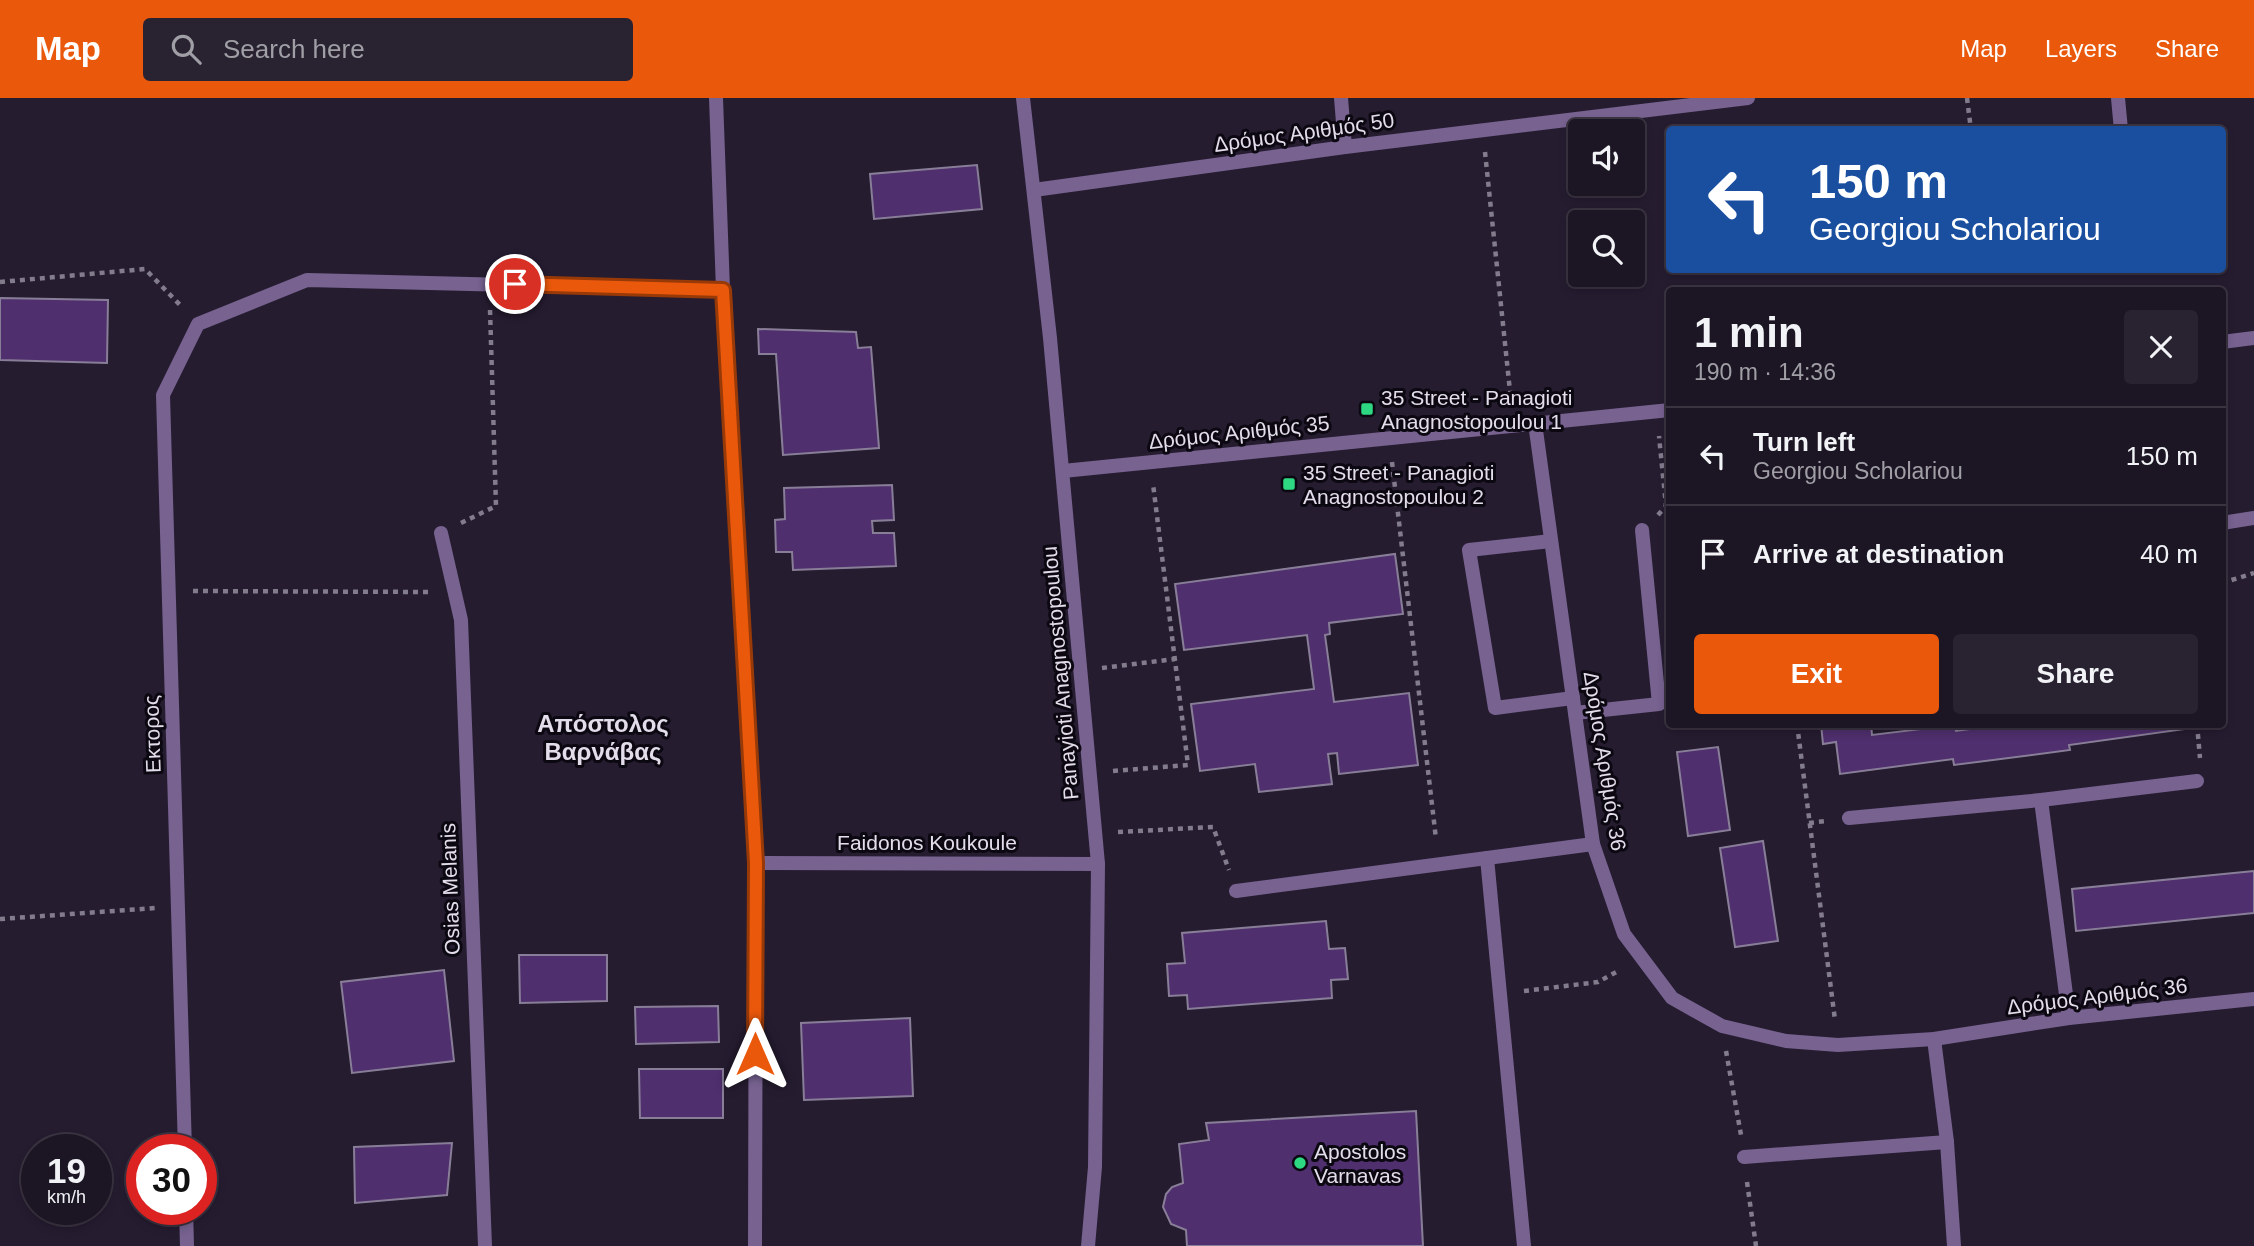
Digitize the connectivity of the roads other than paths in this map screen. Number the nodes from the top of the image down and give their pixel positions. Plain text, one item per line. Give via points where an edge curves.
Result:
1 (716, 98) edge
2 (1023, 98) edge
3 (1341, 98) edge
4 (1748, 98) edge
5 (2118, 98) edge
6 (2121, 126) edge
7 (1345, 147) junction
8 (1034, 190) junction
9 (723, 290) junction
10 (2254, 338) edge
11 (2226, 342) edge
12 (1663, 410) edge
13 (1535, 423) junction
14 (1063, 471) junction
15 (2254, 517) edge
16 (2226, 522) edge
17 (1642, 530) road end
18 (441, 533) road end
19 (1551, 541) junction
20 (1573, 698) junction
21 (1575, 713) junction
22 (2197, 781) road end
23 (2041, 800) junction
24 (1849, 818) dead end
25 (1593, 844) junction
26 (1487, 858) junction
27 (756, 863) junction
28 (1098, 864) junction
29 (1236, 891) road end
30 (2254, 999) edge
31 (2069, 1018) junction
32 (1934, 1039) junction
33 (185, 1134) edge
34 (1947, 1142) junction
35 (1744, 1157) dead end
36 (186, 1225) edge
37 (187, 1246) edge
38 (485, 1246) edge
39 (755, 1246) edge
40 (1088, 1246) edge
41 (1524, 1246) edge
42 (1954, 1246) edge

1 - 9 street
2 - 8 street, Panayioti Anagnostopoulou
3 - 7 street
4 - 7 street, Δρόμος Αριθμός 50
5 - 6 street
7 - 8 street, Δρόμος Αριθμός 50
8 - 14 street, Panayioti Anagnostopoulou
9 - 27 street
9 - 33 street, Εκτορος via 307,279 198,324 163,396
10 - 11 street
12 - 13 street, Δρόμος Αριθμός 35
13 - 14 street, Δρόμος Αριθμός 35
13 - 19 street, Δρόμος Αριθμός 36
14 - 28 street, Panayioti Anagnostopoulou
15 - 16 street
17 - 21 street via 1659,704
18 - 38 street, Osias Melanis via 461,620
19 - 20 street, Δρόμος Αριθμός 36
19 - 20 street via 1469,550 1495,708
20 - 21 street, Δρόμος Αριθμός 36
21 - 25 street, Δρόμος Αριθμός 36
22 - 23 street
23 - 24 street
23 - 31 street
25 - 26 street
25 - 32 street, Δρόμος Αριθμός 36 via 1624,934 1672,998 1722,1026 1786,1041 1838,1045
26 - 29 street
26 - 41 street
27 - 28 street, Faidonos Koukoule
27 - 39 street
28 - 40 street, Panayioti Anagnostopoulou via 1095,1167
30 - 31 street, Δρόμος Αριθμός 36
31 - 32 street, Δρόμος Αριθμός 36
32 - 34 street
34 - 35 street
34 - 42 street
36 - 37 street

